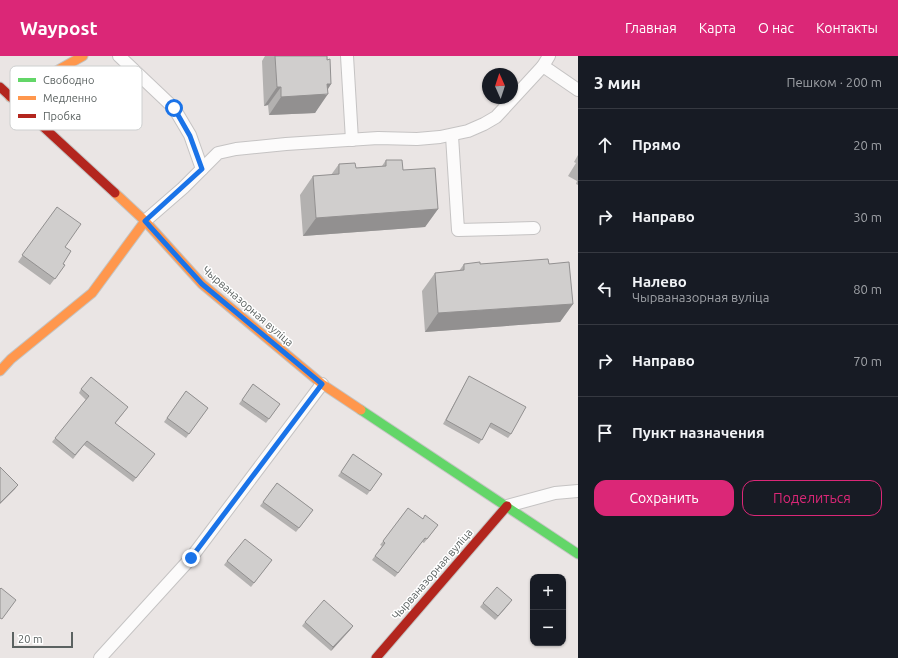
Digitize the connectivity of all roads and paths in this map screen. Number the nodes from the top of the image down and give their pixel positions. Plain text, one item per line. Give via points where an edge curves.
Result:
1 (83, 56) edge
2 (119, 56) edge
3 (347, 56) edge
4 (546, 61) edge
5 (65, 66) edge
6 (130, 66) edge
7 (142, 78) edge
8 (0, 87) edge
9 (578, 90) edge
10 (10, 97) edge
11 (46, 130) edge
12 (452, 136) junction
13 (352, 140) junction
14 (202, 169) junction
15 (145, 221) junction
16 (534, 228) dead end
17 (0, 371) edge
18 (322, 384) junction
19 (578, 490) edge
20 (507, 506) junction
21 (578, 554) edge
22 (100, 658) edge
23 (376, 658) edge

1 - 5 street
2 - 6 lane
3 - 13 lane
4 - 9 lane
4 - 12 lane via 496,117
7 - 14 lane via 174,108 190,136
8 - 10 street, Чырваназорная вуліца
11 - 15 street, Чырваназорная вуліца
12 - 13 lane
12 - 16 lane via 458,230
13 - 14 lane via 236,149 218,153
14 - 15 lane
15 - 17 street via 92,293 11,359
15 - 18 street, Чырваназорная вуліца via 202,284
18 - 20 street, Чырваназорная вуліца
18 - 22 lane via 191,558
19 - 20 lane via 554,493
20 - 21 street, Чырваназорная вуліца
20 - 23 street, Чырваназорная вуліца

